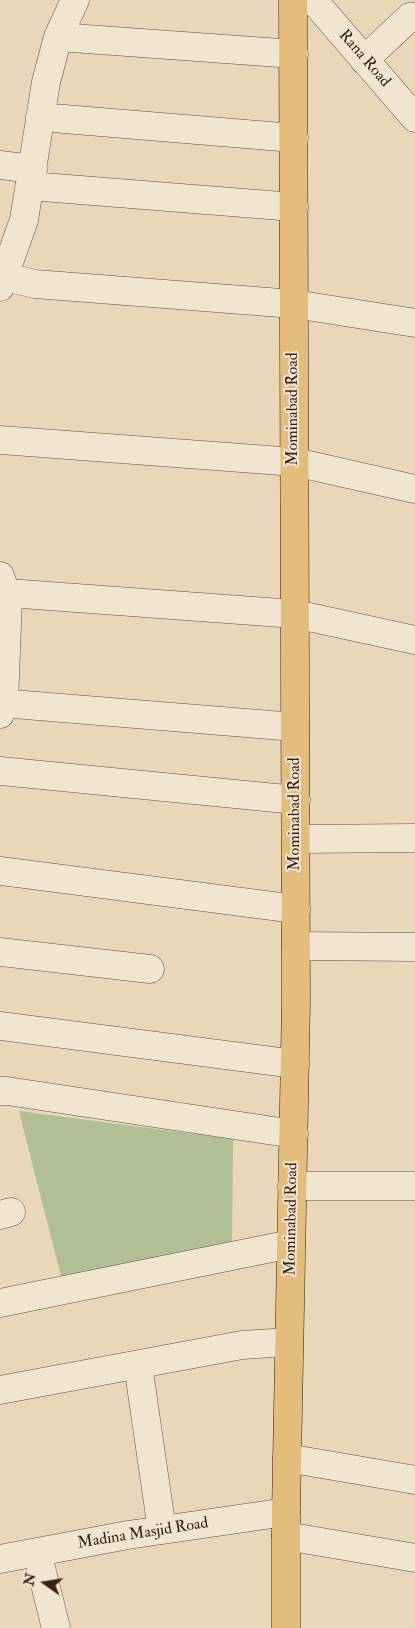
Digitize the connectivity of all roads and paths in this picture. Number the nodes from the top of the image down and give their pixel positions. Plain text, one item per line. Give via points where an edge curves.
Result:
1 (75, 0) edge
2 (293, 0) edge
3 (313, 0) edge
4 (415, 17) edge
5 (58, 37) junction
6 (294, 54) junction
7 (364, 60) junction
8 (413, 112) edge
9 (40, 117) junction
10 (294, 138) junction
11 (0, 165) edge
12 (31, 178) junction
13 (294, 207) junction
14 (4, 268) edge
15 (294, 304) junction
16 (415, 323) edge
17 (0, 440) edge
18 (295, 462) junction
19 (415, 489) edge
20 (4, 592) edge
21 (295, 614) junction
22 (415, 640) edge
23 (1, 707) edge
24 (295, 727) junction
25 (0, 771) edge
26 (296, 800) junction
27 (415, 838) edge
28 (296, 839) junction
29 (0, 871) edge
30 (296, 909) junction
31 (296, 946) junction
32 (415, 947) edge
33 (0, 952) edge
34 (150, 969) dead end
35 (0, 1026) edge
36 (295, 1064) junction
37 (0, 1091) edge
38 (294, 1134) junction
39 (292, 1186) junction
40 (415, 1186) edge
41 (291, 1244) junction
42 (0, 1303) edge
43 (290, 1342) junction
44 (138, 1364) junction
45 (0, 1390) edge
46 (287, 1458) junction
47 (415, 1480) edge
48 (286, 1524) junction
49 (162, 1530) junction
50 (37, 1552) junction
51 (415, 1558) edge
52 (0, 1559) edge
53 (56, 1628) edge
54 (286, 1628) edge

1 - 5 street
2 - 6 main road, Mominabad Road
3 - 7 street, Rana Road
4 - 7 street
5 - 6 street
5 - 9 street
6 - 10 main road, Mominabad Road
7 - 8 street, Rana Road
9 - 10 street
9 - 12 street
10 - 13 main road, Mominabad Road
11 - 12 street
12 - 13 street
12 - 14 street via 24,220
13 - 15 main road, Mominabad Road
14 - 15 street via 35,284
15 - 16 street
15 - 18 main road, Mominabad Road
17 - 18 street
18 - 19 street
18 - 21 main road, Mominabad Road
20 - 21 street
20 - 23 street
21 - 22 street
21 - 24 main road, Mominabad Road
23 - 24 street
24 - 26 main road, Mominabad Road
25 - 26 street
26 - 28 main road, Mominabad Road
27 - 28 street
28 - 30 main road, Mominabad Road
29 - 30 street
30 - 31 main road, Mominabad Road
31 - 32 street
31 - 36 main road, Mominabad Road
33 - 34 street
35 - 36 street
36 - 38 main road, Mominabad Road
37 - 38 street
38 - 39 main road, Mominabad Road
39 - 40 street
39 - 41 main road, Mominabad Road
41 - 42 street
41 - 43 main road, Mominabad Road
43 - 44 street via 242,1345
43 - 46 main road, Mominabad Road
44 - 45 street
44 - 49 street
46 - 47 street
46 - 48 main road, Mominabad Road
48 - 49 street, Madina Masjid Road
48 - 51 street, Madina Masjid Road
48 - 54 main road, Mominabad Road
49 - 50 street, Madina Masjid Road
50 - 52 street, Madina Masjid Road
50 - 53 street

